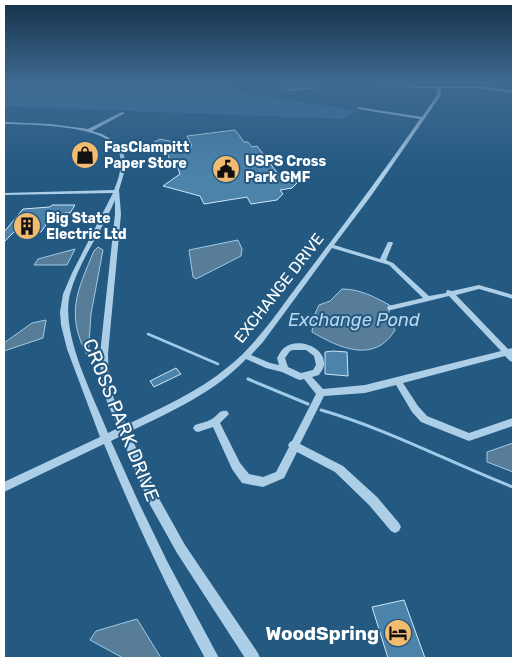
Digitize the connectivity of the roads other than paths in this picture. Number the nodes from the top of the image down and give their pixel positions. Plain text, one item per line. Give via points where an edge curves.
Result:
1 (123, 113) dead end
2 (389, 113) edge
3 (425, 113) edge
4 (421, 118) junction
5 (111, 119) junction
6 (4, 123) edge
7 (82, 129) junction
8 (88, 131) junction
9 (118, 188) junction
10 (4, 194) edge
11 (390, 243) dead end
12 (331, 246) junction
13 (382, 262) junction
14 (449, 292) junction
15 (513, 297) edge
16 (428, 299) junction
17 (391, 308) dead end
18 (511, 355) edge
19 (246, 356) junction
20 (284, 369) junction
21 (307, 377) junction
22 (398, 380) junction
23 (321, 393) junction
24 (224, 414) dead end
25 (215, 422) junction
26 (513, 422) edge
27 (198, 428) dead end
28 (123, 431) junction
29 (106, 439) junction
30 (293, 445) junction
31 (4, 487) edge
32 (395, 527) dead end
33 (212, 658) edge
34 (253, 658) edge

1 - 5 street
2 - 4 street
3 - 4 street, EXCHANGE DRIVE
4 - 12 street, EXCHANGE DRIVE
5 - 7 street
5 - 8 street
6 - 7 street, CROSS PARK DRIVE
7 - 8 street, CROSS PARK DRIVE
8 - 9 street, CROSS PARK DRIVE via 108,139 122,152 124,164
9 - 10 street
9 - 28 street, CROSS PARK DRIVE via 105,380
9 - 29 street, CROSS PARK DRIVE via 74,272 64,311 70,350
11 - 13 street
12 - 13 street
12 - 19 street, EXCHANGE DRIVE
13 - 16 street via 391,264
14 - 15 street via 479,287
14 - 16 street
14 - 18 street
16 - 17 street
18 - 22 street
19 - 20 street
19 - 28 street, EXCHANGE DRIVE via 206,388
20 - 21 street via 294,376
20 - 21 street via 281,364 283,353 293,347 307,347 318,354 320,365 316,373
21 - 23 street
22 - 23 street via 365,389
22 - 26 street via 424,419 469,437
23 - 30 street
24 - 25 street
25 - 27 street
25 - 30 street via 236,466 246,479 263,482 280,475
28 - 29 street, EXCHANGE DRIVE
28 - 34 street, CROSS PARK DRIVE via 157,507
29 - 31 street, EXCHANGE DRIVE
29 - 33 street, CROSS PARK DRIVE via 132,503 177,597
30 - 32 street via 339,470 373,501

